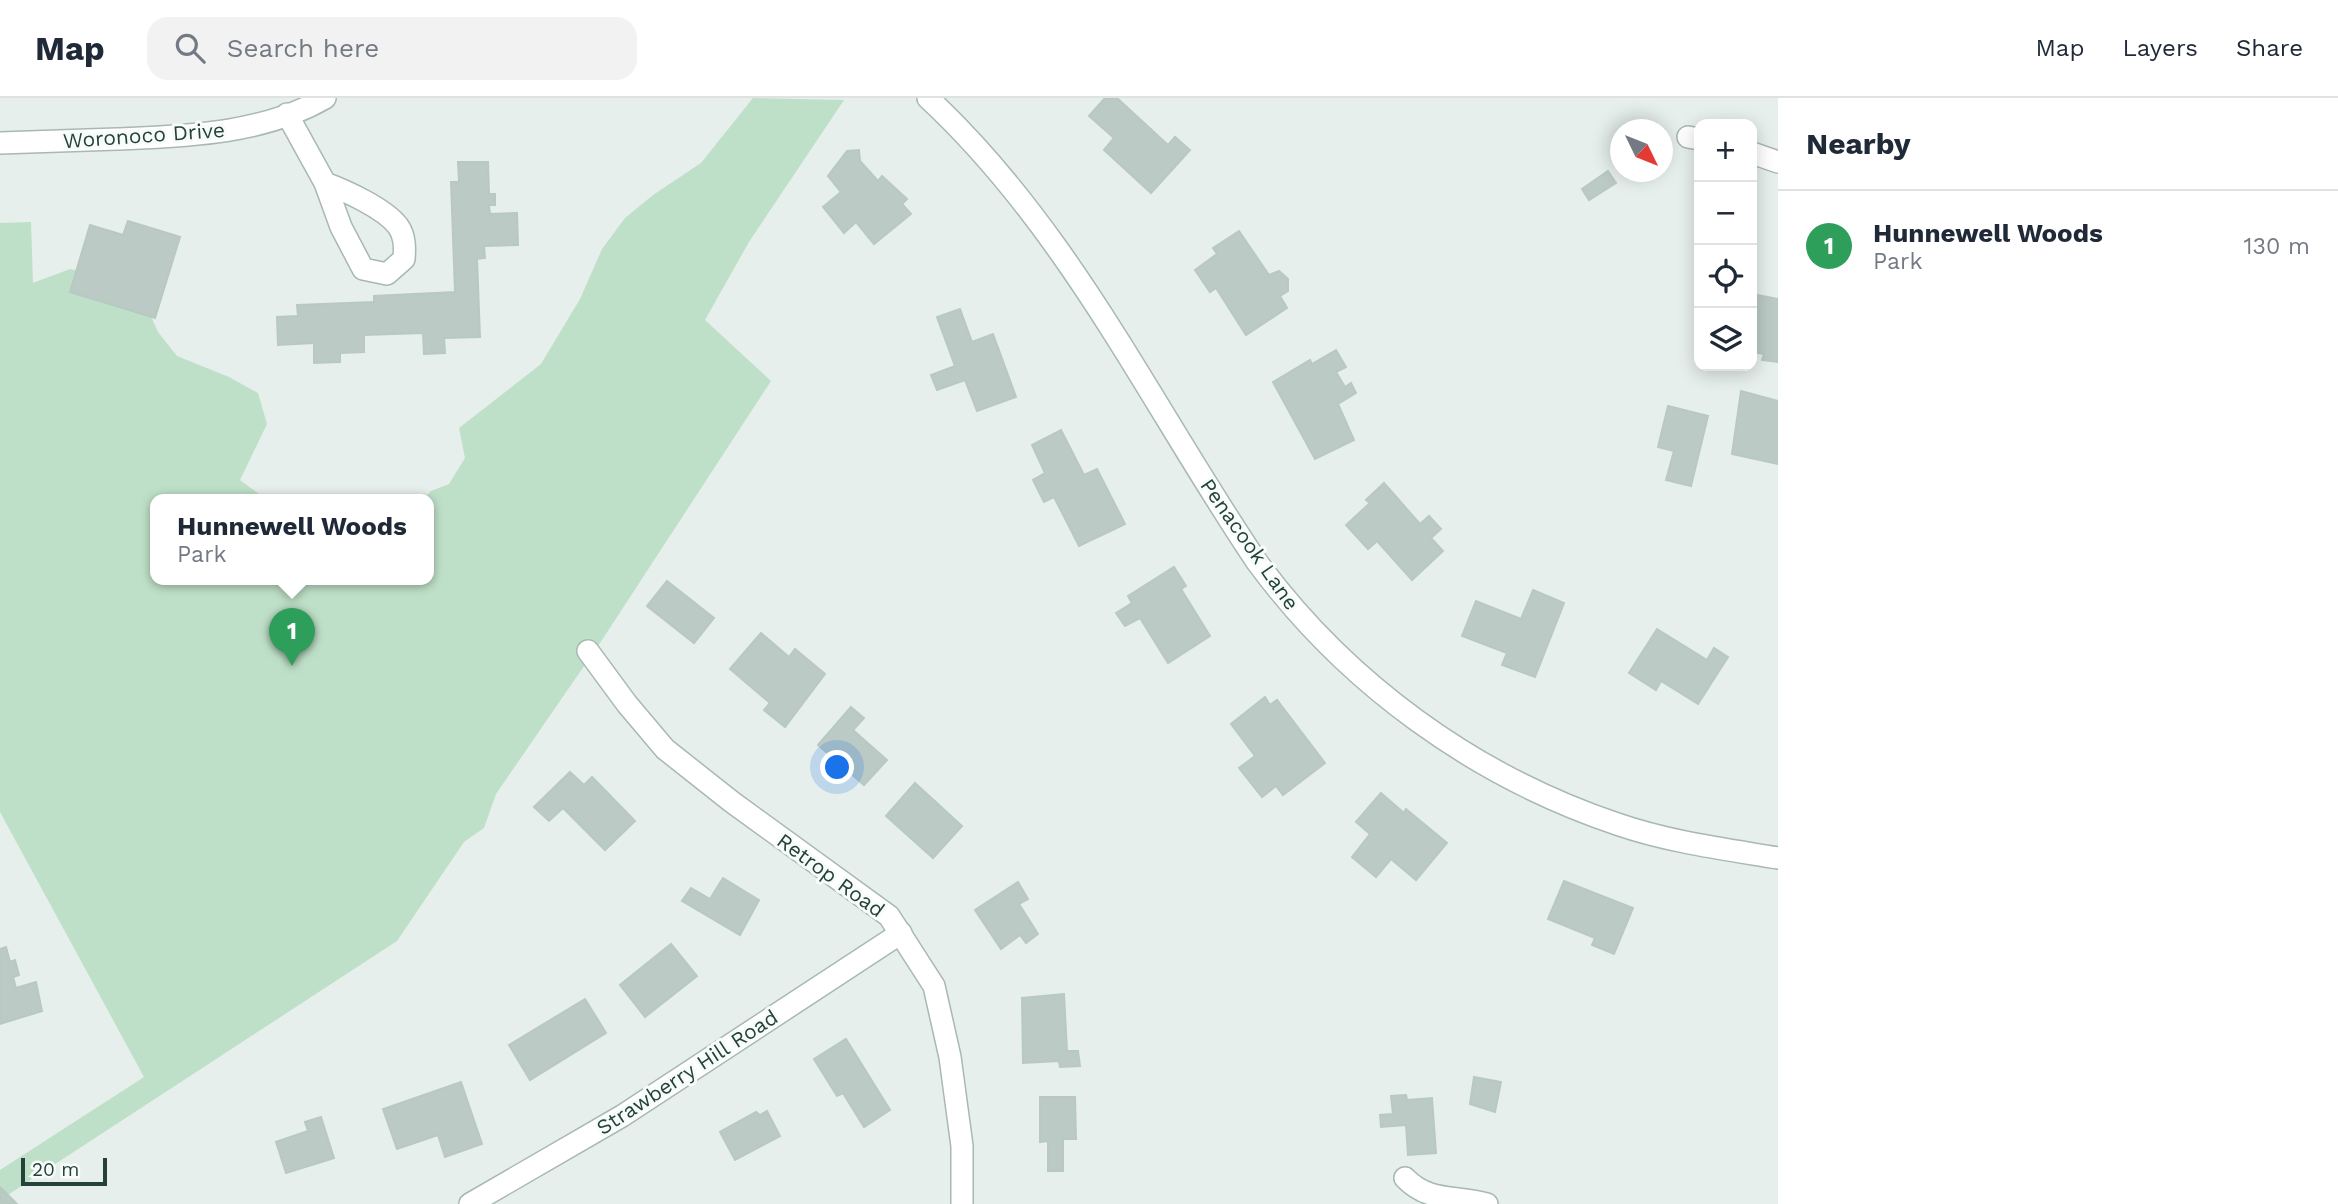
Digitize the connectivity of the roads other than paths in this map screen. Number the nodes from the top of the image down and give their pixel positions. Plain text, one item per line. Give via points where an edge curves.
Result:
1 (325, 98) edge
2 (928, 98) edge
3 (287, 114) junction
4 (0, 143) edge
5 (1757, 155) edge
6 (1778, 162) edge
7 (325, 183) dead end
8 (588, 651) dead end
9 (1778, 858) edge
10 (901, 933) junction
11 (1405, 1178) dead end
12 (470, 1204) edge
13 (962, 1204) edge
14 (1487, 1204) edge

1 - 3 street, Woronoco Drive
2 - 9 street, Penacook Lane via 1009,185 1070,267 1284,599 1354,669 1439,736 1545,796 1658,836
3 - 4 street, Woronoco Drive via 208,134
3 - 7 street
5 - 6 street
8 - 10 street, Retrop Road via 666,749 732,803 889,916
10 - 12 street, Strawberry Hill Road via 622,1116
10 - 13 street, Retrop Road via 934,986 948,1045 962,1146
11 - 14 street via 1416,1189 1436,1196

